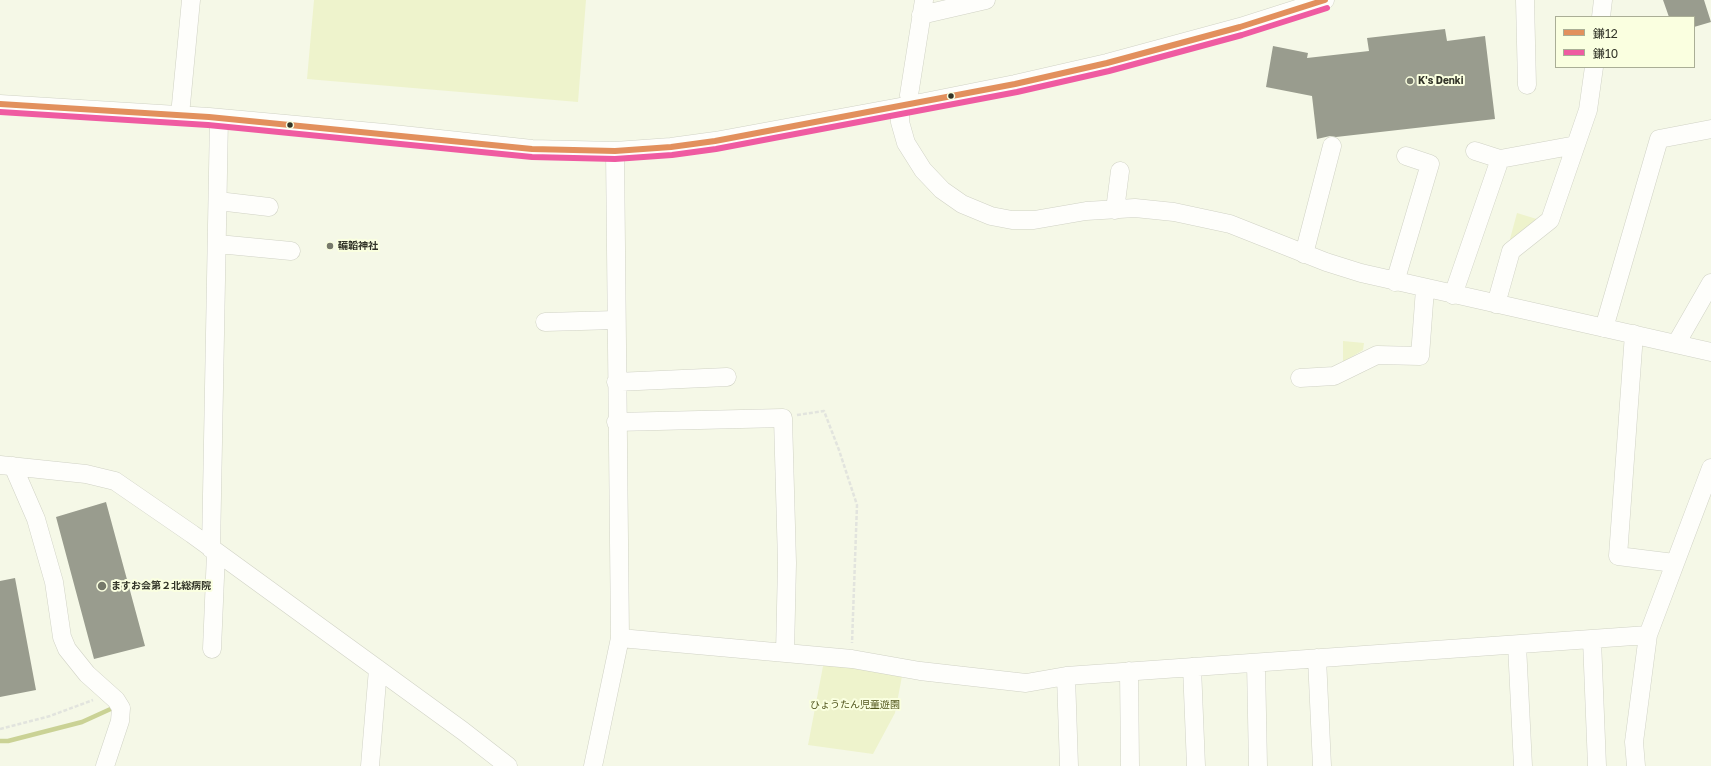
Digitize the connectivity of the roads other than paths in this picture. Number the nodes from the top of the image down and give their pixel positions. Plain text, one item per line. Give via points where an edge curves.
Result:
1 (191, 0) edge
2 (986, 0) edge
3 (1325, 0) edge
4 (1525, 0) edge
5 (1603, 0) edge
6 (923, 8) edge
7 (1601, 16) edge
8 (1594, 68) edge
9 (1527, 85) dead end
10 (0, 104) edge
11 (906, 106) junction
12 (180, 115) junction
13 (219, 118) junction
14 (1711, 129) edge
15 (1576, 145) junction
16 (1332, 146) dead end
17 (615, 151) junction
18 (1475, 151) dead end
19 (1406, 156) dead end
20 (1500, 159) junction
21 (1120, 171) dead end
22 (218, 201) junction
23 (269, 207) dead end
24 (1115, 210) junction
25 (218, 244) junction
26 (291, 251) dead end
27 (1304, 254) junction
28 (1395, 282) junction
29 (1711, 283) edge
30 (1425, 289) junction
31 (1453, 295) junction
32 (1496, 304) junction
33 (616, 320) junction
34 (545, 322) dead end
35 (1604, 328) junction
36 (1634, 334) junction
37 (1676, 344) junction
38 (1711, 352) edge
39 (727, 377) dead end
40 (1300, 378) dead end
41 (616, 382) junction
42 (616, 422) junction
43 (6, 466) edge
44 (1711, 468) edge
45 (214, 551) junction
46 (1674, 563) junction
47 (1648, 635) junction
48 (620, 638) junction
49 (1592, 640) junction
50 (1517, 645) junction
51 (212, 649) dead end
52 (785, 653) junction
53 (1317, 658) junction
54 (1256, 662) junction
55 (1192, 667) junction
56 (378, 669) junction
57 (1129, 671) junction
58 (1066, 676) junction
59 (105, 766) edge
60 (370, 766) edge
61 (508, 766) edge
62 (593, 766) edge
63 (1069, 766) edge
64 (1130, 766) edge
65 (1196, 766) edge
66 (1258, 766) edge
67 (1322, 766) edge
68 (1523, 766) edge
69 (1597, 766) edge
70 (1636, 766) edge

1 - 12 street
2 - 6 street
3 - 11 street via 1240,27 1106,63
4 - 9 street
5 - 7 street
6 - 11 street
8 - 15 street via 1588,110
10 - 12 street
11 - 17 street via 671,147
11 - 24 street via 900,122 906,143 923,170 942,190 962,204 991,216 1012,220 1034,220 1086,211
12 - 13 street
13 - 17 street via 532,149
13 - 22 street
14 - 35 street via 1659,139
15 - 20 street
15 - 32 street via 1550,220 1511,251
16 - 27 street
17 - 33 street
18 - 20 street
19 - 28 street via 1430,164
20 - 31 street
21 - 24 street
22 - 23 street
22 - 25 street
24 - 27 street via 1135,208 1174,212 1223,223
25 - 26 street
25 - 45 street
27 - 28 street
28 - 30 street
29 - 37 street
30 - 31 street
30 - 40 street via 1420,356 1377,355 1334,376
31 - 32 street
32 - 35 street
33 - 34 street
33 - 41 street
35 - 36 street
36 - 37 street
36 - 46 street via 1618,556
37 - 38 street
39 - 41 street
41 - 42 street
42 - 48 street
42 - 52 street via 783,418 787,564
43 - 45 street via 86,474 115,481
43 - 59 street via 36,519 54,582 62,637 67,649 87,674 110,694 121,708 120,721
44 - 46 street
45 - 51 street
45 - 56 street
46 - 47 street
47 - 49 street
47 - 70 street via 1634,742
48 - 52 street
48 - 62 street
49 - 50 street
49 - 69 street
50 - 53 street
50 - 68 street
52 - 58 street via 852,659 920,671 1026,683
53 - 54 street
53 - 67 street
54 - 55 street
54 - 66 street
55 - 57 street
55 - 65 street
56 - 60 street
56 - 61 street
57 - 58 street
57 - 64 street
58 - 63 street

